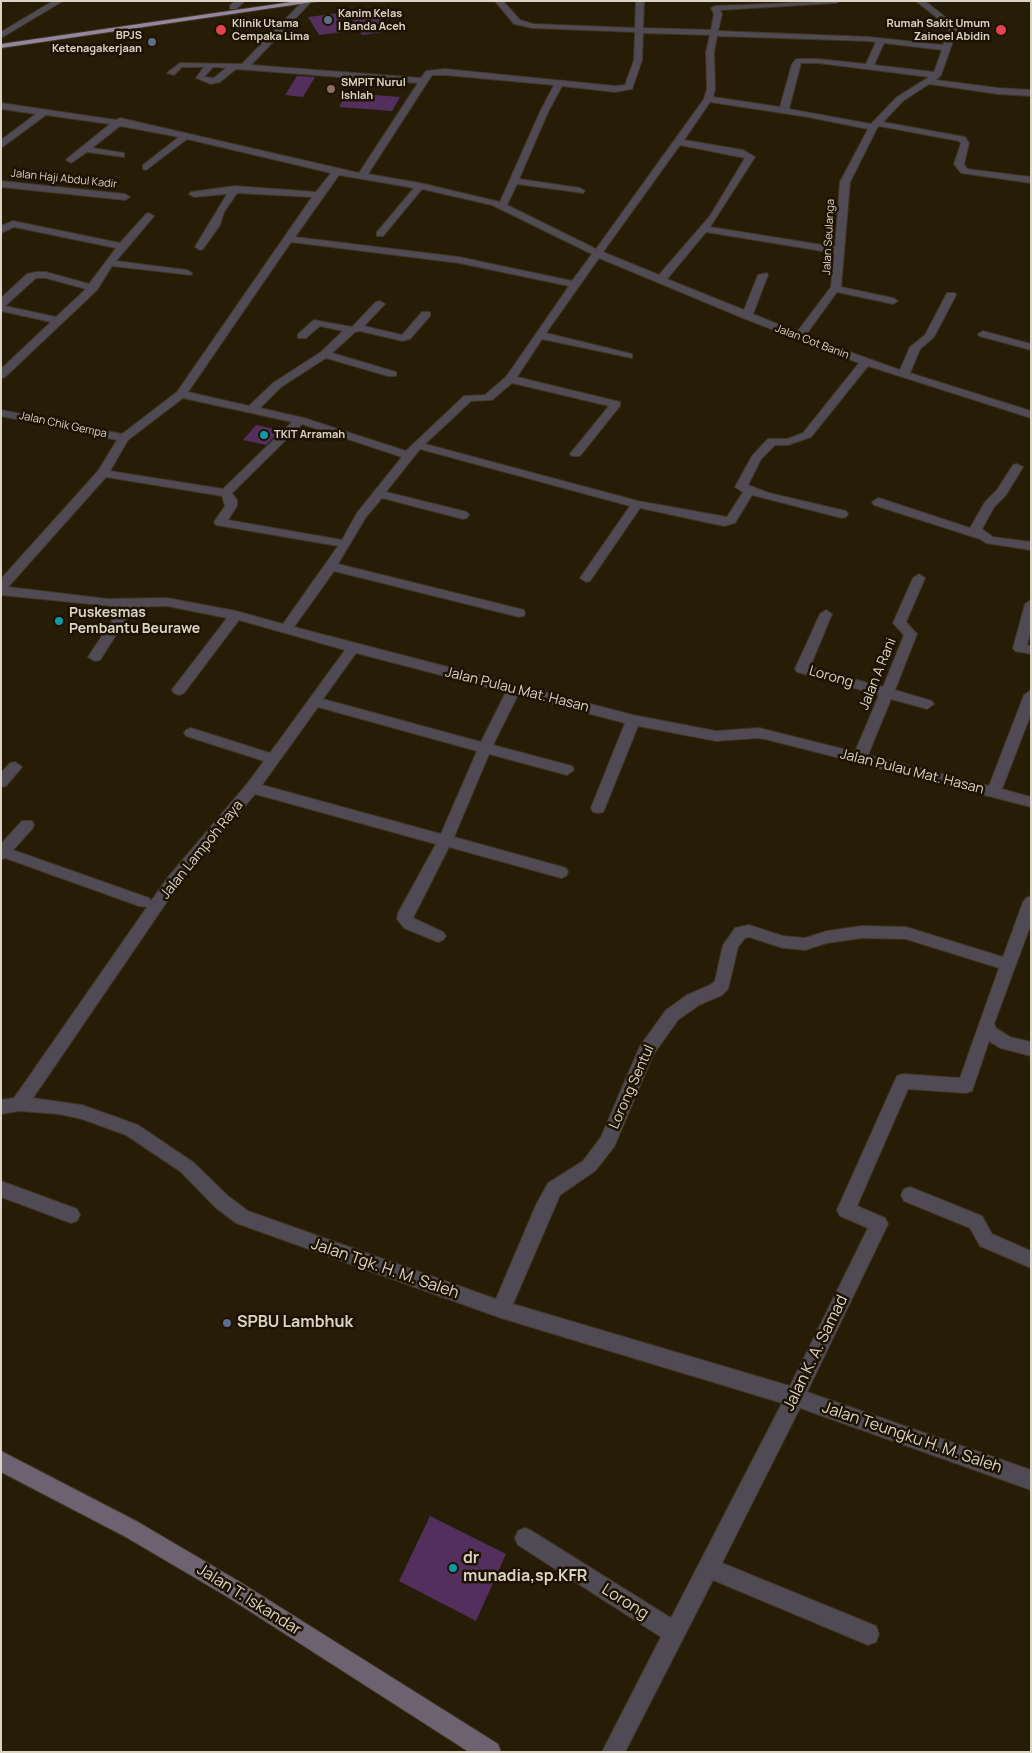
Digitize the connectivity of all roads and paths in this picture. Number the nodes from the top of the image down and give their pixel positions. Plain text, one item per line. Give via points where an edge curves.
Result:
1 (42, 1) edge
2 (59, 1) edge
3 (241, 1) edge
4 (271, 1) edge
5 (316, 1) edge
6 (499, 1) edge
7 (640, 1) edge
8 (836, 1) edge
9 (920, 1) edge
10 (306, 3) junction
11 (233, 7) junction
12 (25, 10) dead end
13 (639, 30) junction
14 (716, 32) junction
15 (1, 36) edge
16 (1, 40) edge
17 (881, 40) junction
18 (1, 46) edge
19 (946, 48) junction
20 (211, 65) junction
21 (233, 66) junction
22 (244, 67) junction
23 (868, 68) junction
24 (171, 73) dead end
25 (938, 75) junction
26 (424, 81) junction
27 (928, 81) junction
28 (560, 83) junction
29 (1031, 93) edge
30 (708, 99) junction
31 (1, 106) edge
32 (784, 110) junction
33 (44, 112) junction
34 (120, 121) junction
35 (875, 125) junction
36 (186, 135) junction
37 (678, 142) junction
38 (1, 144) edge
39 (85, 149) junction
40 (121, 155) dead end
41 (71, 160) dead end
42 (146, 167) dead end
43 (337, 172) junction
44 (362, 176) junction
45 (1031, 180) edge
46 (513, 181) junction
47 (1, 184) edge
48 (420, 186) junction
49 (235, 189) junction
50 (580, 191) dead end
51 (194, 194) dead end
52 (318, 194) junction
53 (125, 197) dead end
54 (503, 205) junction
55 (149, 216) dead end
56 (5, 227) edge
57 (704, 229) junction
58 (380, 234) dead end
59 (288, 240) junction
60 (122, 246) junction
61 (200, 247) dead end
62 (839, 250) junction
63 (599, 254) junction
64 (110, 263) junction
65 (187, 273) dead end
66 (762, 275) dead end
67 (661, 279) junction
68 (576, 285) junction
69 (93, 288) junction
70 (835, 289) junction
71 (951, 295) dead end
72 (893, 301) dead end
73 (380, 304) dead end
74 (1, 306) edge
75 (426, 314) dead end
76 (747, 316) junction
77 (58, 322) junction
78 (354, 329) junction
79 (983, 334) dead end
80 (540, 335) junction
81 (302, 336) dead end
82 (799, 337) junction
83 (1031, 346) edge
84 (325, 354) junction
85 (628, 356) dead end
86 (866, 362) junction
87 (392, 374) dead end
88 (904, 374) junction
89 (1, 375) edge
90 (510, 379) junction
91 (181, 394) junction
92 (252, 409) junction
93 (1, 412) edge
94 (1031, 415) edge
95 (300, 420) junction
96 (124, 438) junction
97 (417, 445) junction
98 (576, 454) dead end
99 (408, 455) junction
100 (1017, 467) dead end
101 (103, 473) junction
102 (748, 491) junction
103 (226, 493) junction
104 (378, 493) junction
105 (878, 502) dead end
106 (637, 504) junction
107 (842, 514) dead end
108 (463, 515) dead end
109 (980, 535) junction
110 (346, 544) junction
111 (1031, 546) edge
112 (331, 566) junction
113 (586, 578) dead end
114 (919, 578) dead end
115 (1, 587) edge
116 (1, 591) edge
117 (131, 602) junction
118 (1031, 604) edge
119 (519, 614) dead end
120 (826, 614) dead end
121 (236, 615) junction
122 (286, 629) junction
123 (353, 648) junction
124 (1031, 650) edge
125 (95, 657) dead end
126 (514, 689) junction
127 (179, 690) dead end
128 (888, 694) junction
129 (1031, 695) edge
130 (316, 702) junction
131 (928, 704) dead end
132 (634, 720) junction
133 (191, 733) dead end
134 (485, 748) junction
135 (860, 758) junction
136 (274, 759) junction
137 (15, 767) dead end
138 (567, 770) dead end
139 (1, 782) edge
140 (252, 788) junction
141 (994, 793) junction
142 (1031, 802) edge
143 (598, 808) dead end
144 (27, 825) dead end
145 (446, 839) junction
146 (2, 853) edge
147 (561, 872) dead end
148 (144, 902) dead end
149 (1031, 902) edge
150 (438, 936) dead end
151 (1008, 965) junction
152 (986, 1024) junction
153 (1031, 1049) edge
154 (6, 1107) edge
155 (1, 1188) edge
156 (910, 1195) dead end
157 (71, 1216) dead end
158 (1031, 1260) edge
159 (501, 1309) junction
160 (794, 1396) junction
161 (1, 1461) edge
162 (1031, 1480) edge
163 (526, 1538) dead end
164 (709, 1568) junction
165 (675, 1633) junction
166 (868, 1634) dead end
167 (490, 1752) edge
168 (613, 1752) edge

1 - 12 street
2 - 15 street
3 - 11 street
4 - 11 highway
5 - 10 highway
6 - 13 street via 523,24
7 - 13 street
8 - 14 street via 715,8 718,14
9 - 19 street via 954,27
10 - 18 highway
10 - 22 street
11 - 16 highway
13 - 14 street
13 - 28 street via 638,60 629,87 615,89
14 - 17 street
14 - 30 street via 710,52 711,89
17 - 19 street
17 - 23 street
19 - 25 street
20 - 21 street
20 - 21 street via 200,78 217,80
20 - 24 street via 180,65
21 - 22 street
22 - 26 street
23 - 25 street
23 - 32 street via 799,61
25 - 27 street, Jalan Seulanga
26 - 28 street via 429,72 434,72
26 - 44 street
27 - 29 street
27 - 35 street, Jalan Seulanga via 900,99
28 - 46 street
30 - 32 street
30 - 37 street
31 - 33 street, Jalan Cot Banin
32 - 35 street
33 - 34 street, Jalan Cot Banin
33 - 38 street
34 - 36 street, Jalan Cot Banin
34 - 39 street
35 - 45 street via 962,139 966,143 959,164 964,170
35 - 62 street, Jalan Seulanga via 845,182
36 - 42 street
36 - 43 street, Jalan Cot Banin
37 - 57 street via 750,158
37 - 63 street
39 - 40 street
39 - 41 street
43 - 44 street, Jalan Cot Banin
43 - 52 street
44 - 48 street, Jalan Cot Banin
46 - 50 street
46 - 54 street
47 - 53 street, Jalan Haji Abdul Kadir
48 - 54 street, Jalan Cot Banin
48 - 58 street
49 - 51 street
49 - 52 street
49 - 61 street
52 - 59 street
54 - 63 street, Jalan Cot Banin
55 - 60 street
56 - 60 street
57 - 62 street
57 - 67 street
59 - 68 street via 468,262
59 - 91 street
60 - 64 street
62 - 70 street, Jalan Seulanga
63 - 67 street, Jalan Cot Banin
63 - 68 street
64 - 65 street
64 - 69 street
66 - 76 street
67 - 76 street, Jalan Cot Banin
68 - 80 street
69 - 74 street via 36,275 31,276
69 - 77 street
70 - 72 street
70 - 82 street, Jalan Seulanga
71 - 88 street via 928,337 914,347
73 - 78 street
74 - 77 street
75 - 78 street via 402,338
76 - 82 street, Jalan Cot Banin
77 - 89 street
78 - 81 street via 318,322
78 - 84 street
79 - 83 street
80 - 85 street
80 - 90 street
82 - 86 street, Jalan Cot Banin
84 - 87 street
84 - 92 street via 277,385
86 - 88 street, Jalan Cot Banin
86 - 102 street via 807,435 788,442 772,441 766,447 741,487
88 - 94 street, Jalan Cot Banin
90 - 97 street via 488,398 468,398
90 - 98 street via 616,404
91 - 92 street
91 - 96 street
92 - 95 street
93 - 96 street, Jalan Chik Gempa
95 - 99 street
95 - 103 street
96 - 101 street
97 - 99 street
97 - 106 street
99 - 104 street
100 - 109 street via 977,524 976,530
101 - 103 street
101 - 115 street
102 - 106 street via 731,520 724,522
102 - 107 street
103 - 110 street via 231,506 220,520 225,524
104 - 108 street
104 - 110 street
105 - 109 street
106 - 113 street
109 - 111 street via 990,540
110 - 112 street
112 - 119 street
112 - 122 street
114 - 128 street, Jalan A Rani via 899,623 911,634
116 - 117 street, Jalan Pulau Mat. Hasan via 108,603
117 - 121 street, Jalan Pulau Mat. Hasan via 166,602
117 - 125 street
118 - 124 street via 1020,648
120 - 128 street, Lorong via 802,669
121 - 122 street, Jalan Pulau Mat. Hasan
121 - 127 street
122 - 123 street, Jalan Pulau Mat. Hasan
123 - 126 street, Jalan Pulau Mat. Hasan
123 - 130 street, Jalan Lampoh Raya
126 - 132 street, Jalan Pulau Mat. Hasan
126 - 134 street
128 - 131 street
128 - 135 street, Jalan A Rani
129 - 141 street
130 - 134 street
130 - 136 street, Jalan Lampoh Raya
132 - 135 street, Jalan Pulau Mat. Hasan via 716,736 759,733
132 - 143 street
133 - 136 street
134 - 138 street
134 - 145 street
135 - 141 street, Jalan Pulau Mat. Hasan
136 - 140 street, Jalan Lampoh Raya
137 - 139 street
140 - 145 street
140 - 154 street, Jalan Lampoh Raya via 174,880
141 - 142 street, Jalan Pulau Mat. Hasan
144 - 146 street
145 - 147 street
145 - 150 street via 405,919
146 - 148 street
149 - 151 street
151 - 152 street
151 - 159 street, Lorong Sentul via 906,933 862,932 806,944 784,942 749,931 740,932 731,945 722,984 672,1015 646,1051 608,1142 589,1166 554,1189
152 - 153 street via 990,1033 1006,1043
152 - 160 street, Jalan K. A. Samad via 966,1086 903,1081 846,1210 878,1224
154 - 159 street, Jalan Tgk. H. M. Saleh via 82,1112 132,1130 187,1167 242,1217
155 - 157 street
156 - 158 street via 976,1222 986,1240
159 - 160 street, Jalan Tgk. H. M. Saleh
160 - 162 street, Jalan Teungku H. M. Saleh
160 - 164 street, Jalan K. A. Samad
161 - 167 street, Jalan T. Iskandar via 131,1529 233,1589
163 - 165 street, Lorong
164 - 165 street, Jalan K. A. Samad
164 - 166 street
165 - 168 street, Jalan K. A. Samad

